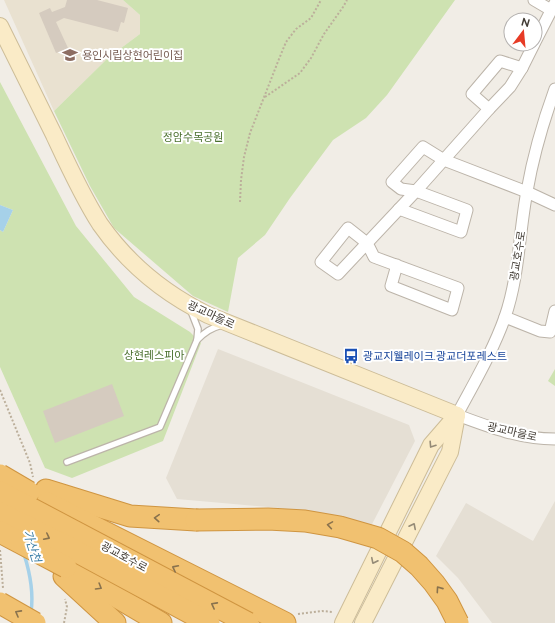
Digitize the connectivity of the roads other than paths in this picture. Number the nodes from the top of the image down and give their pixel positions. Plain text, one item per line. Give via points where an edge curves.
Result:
1 (534, 0) edge
2 (553, 6) edge
3 (0, 26) edge
4 (543, 27) edge
5 (530, 52) edge
6 (522, 68) junction
7 (555, 89) edge
8 (488, 109) junction
9 (444, 160) junction
10 (416, 191) junction
11 (527, 192) junction
12 (555, 205) edge
13 (399, 209) junction
14 (397, 265) junction
15 (189, 306) junction
16 (555, 311) edge
17 (505, 317) junction
18 (228, 324) junction
19 (197, 340) junction
20 (457, 416) junction
21 (555, 439) edge
22 (67, 462) dead end
23 (1, 481) edge
24 (47, 497) junction
25 (0, 513) edge
26 (0, 532) edge
27 (65, 572) junction
28 (2, 599) edge
29 (35, 623) edge
30 (114, 623) edge
31 (160, 623) edge
32 (209, 623) edge
33 (248, 623) edge
34 (285, 623) edge
35 (343, 623) edge
36 (363, 623) edge
37 (458, 623) edge

1 - 2 street
2 - 4 street
3 - 15 street, 광교마을로 via 80,189 100,224 140,270
5 - 6 street
6 - 8 street via 510,87
6 - 8 street via 500,61 472,94
7 - 11 street, 광교호수로
8 - 9 street
9 - 10 street
9 - 10 street via 423,147 392,182 401,189
9 - 11 street
10 - 13 street
10 - 13 street via 467,210 461,232
11 - 12 street
11 - 17 street, 광교호수로 via 514,280
13 - 14 street via 367,243 374,257
14 - 14 street via 458,288 452,310 391,286
15 - 18 street, 광교마을로
15 - 19 lane via 198,329
16 - 17 street via 550,332 540,331
17 - 20 street, 광교호수로 via 489,355
18 - 19 lane via 214,327
18 - 20 street, 광교마을로
19 - 22 lane via 160,427
20 - 21 street, 광교마을로 via 525,437
20 -> 35 street, 광교호수로 via 431,446
36 -> 20 street, 광교호수로 via 450,452
23 - 24 highway, bridge
33 -> 23 highway, 광교호수로, bridge
34 -> 24 highway
37 -> 24 highway, bridge via 447,601 419,566 403,552 378,538 340,527 304,521 226,521 130,516
25 -> 32 highway, 광교호수로, bridge
26 - 27 highway, bridge
27 - 30 highway
27 -> 31 highway
29 -> 28 highway, bridge

